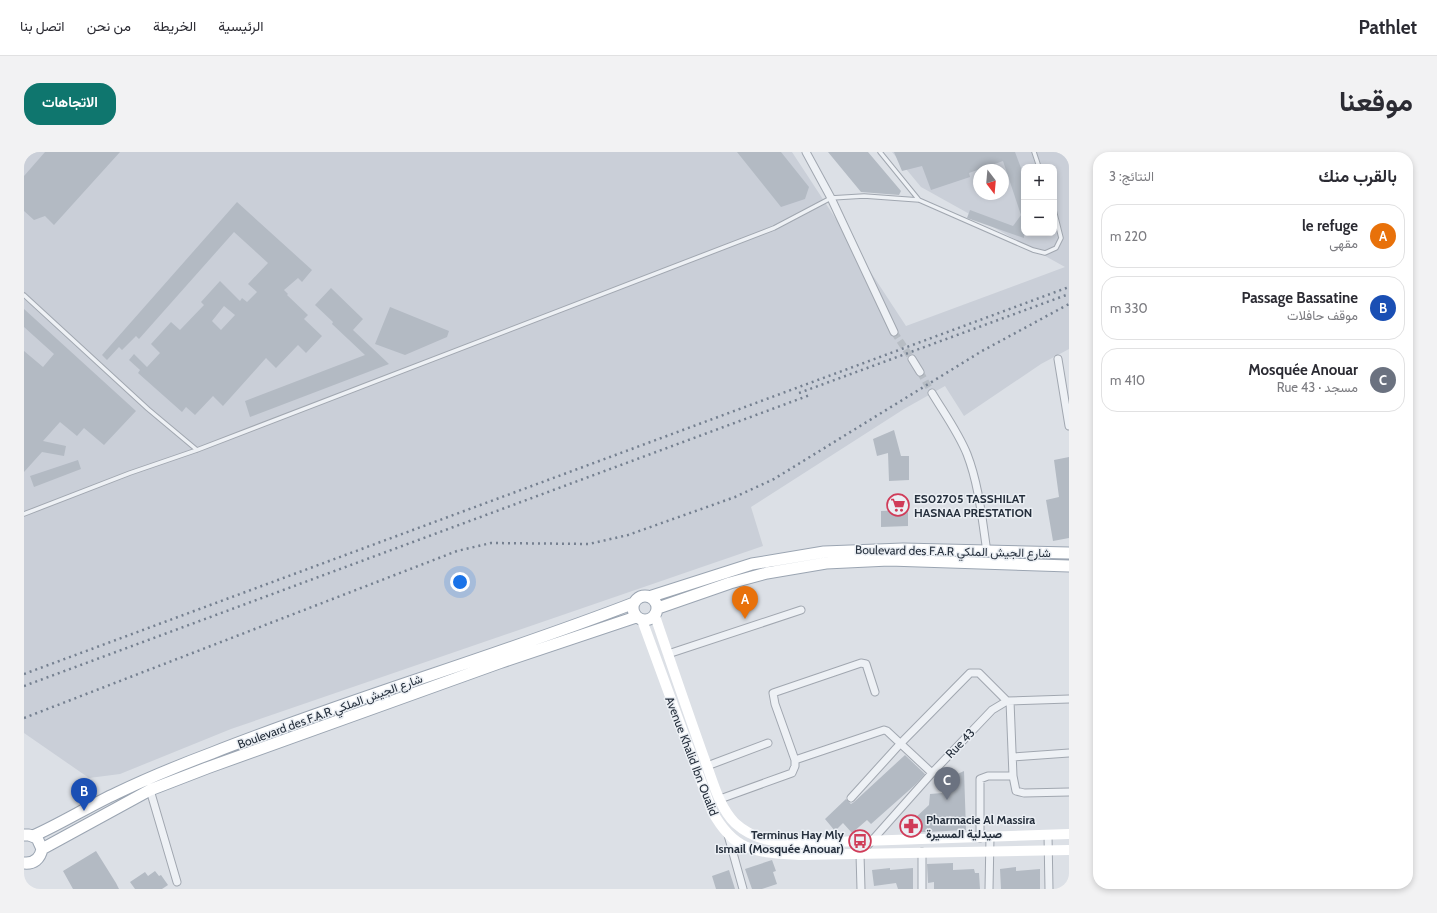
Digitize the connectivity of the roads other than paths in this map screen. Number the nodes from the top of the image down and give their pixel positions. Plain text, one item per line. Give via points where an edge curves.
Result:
1 (806, 152) edge
2 (880, 152) edge
3 (1034, 152) edge
4 (1038, 164) edge
5 (831, 198) junction
6 (919, 200) junction
7 (1057, 222) edge
8 (24, 295) edge
9 (894, 332) tunnel mouth
10 (912, 359) tunnel mouth
11 (1058, 359) dead end
12 (920, 372) tunnel mouth
13 (1066, 388) edge
14 (932, 393) tunnel mouth
15 (1069, 426) edge
16 (197, 450) junction
17 (24, 514) edge
18 (987, 552) junction
19 (1069, 553) edge
20 (1069, 566) edge
21 (652, 596) junction
22 (634, 603) junction
23 (801, 610) dead end
24 (656, 612) junction
25 (639, 618) junction
26 (668, 654) junction
27 (875, 692) dead end
28 (1069, 699) edge
29 (1008, 701) junction
30 (768, 743) dead end
31 (900, 744) junction
32 (1069, 754) edge
33 (1013, 757) junction
34 (795, 760) junction
35 (707, 766) junction
36 (932, 772) junction
37 (1013, 776) junction
38 (150, 790) junction
39 (1069, 792) edge
40 (851, 798) dead end
41 (720, 799) junction
42 (1069, 834) edge
43 (26, 835) edge
44 (728, 835) junction
45 (1048, 835) junction
46 (990, 837) junction
47 (980, 838) junction
48 (872, 840) junction
49 (42, 849) junction
50 (990, 850) junction
51 (1049, 850) junction
52 (1069, 850) edge
53 (922, 852) junction
54 (860, 854) junction
55 (24, 863) edge
56 (177, 882) dead end
57 (743, 889) edge
58 (860, 889) edge
59 (922, 889) edge
60 (989, 889) edge
61 (1049, 889) edge

1 - 5 street
2 - 6 lane
3 - 4 lane
5 - 6 lane via 864,196
5 - 9 street
5 - 16 lane via 774,228
6 - 7 lane via 1045,253 1056,248 1061,238
8 - 16 lane via 148,409
10 - 12 street
11 - 13 street
13 - 15 street
14 - 18 street via 959,437 971,466 977,485
16 - 17 lane
18 - 19 main road, Boulevard des F.A.R شارع الجيش الملكي
18 - 21 main road, Boulevard des F.A.R شارع الجيش الملكي via 902,548 808,554 752,564
20 - 24 main road, Boulevard des F.A.R شارع الجيش الملكي via 889,560 826,563 767,573 730,583
21 - 22 main road, Boulevard des F.A.R شارع الجيش الملكي via 640,596
21 - 24 main road via 656,602
22 - 25 main road via 633,612
22 - 43 main road, Boulevard des F.A.R شارع الجيش الملكي via 213,752 117,793 58,825
23 - 26 street
24 - 25 main road, Boulevard des F.A.R شارع الجيش الملكي via 649,620
24 - 26 main road, Avenue Khalid Ibn Oualid
25 - 38 main road, Boulevard des F.A.R شارع الجيش الملكي via 295,736
25 - 44 main road, Avenue Khalid Ibn Oualid via 712,812
26 - 35 main road, Avenue Khalid Ibn Oualid
27 - 34 street via 868,668 866,664 861,663 773,693
28 - 29 street
29 - 31 street via 979,673 970,673
29 - 33 street
29 - 36 street, Rue 43 via 992,710
30 - 35 street
31 - 34 street via 887,731 879,731
31 - 36 street
31 - 40 street
32 - 33 street
33 - 37 street
34 - 41 street via 792,773
35 - 41 main road, Avenue Khalid Ibn Oualid
36 - 48 street, Rue 43
37 - 39 street via 1014,788 1018,792
37 - 47 street via 988,776 980,779
38 - 49 main road, Boulevard des F.A.R شارع الجيش الملكي
38 - 56 street
41 - 48 main road, Avenue Khalid Ibn Oualid via 731,818 756,838 784,843
42 - 45 main road, Avenue Khalid Ibn Oualid
43 - 49 main road, Boulevard des F.A.R شارع الجيش الملكي via 40,841
44 - 54 main road, Avenue Khalid Ibn Oualid via 739,845 762,852 799,855
44 - 57 street
45 - 46 main road, Avenue Khalid Ibn Oualid
45 - 51 street
46 - 47 main road, Avenue Khalid Ibn Oualid
46 - 50 street
47 - 48 main road, Avenue Khalid Ibn Oualid
48 - 54 street, Rue 43
49 - 55 main road, Boulevard des F.A.R شارع الجيش الملكي via 36,861
50 - 51 main road, Avenue Khalid Ibn Oualid
50 - 53 main road, Avenue Khalid Ibn Oualid
50 - 60 street
51 - 52 main road, Avenue Khalid Ibn Oualid
51 - 61 street
53 - 54 main road, Avenue Khalid Ibn Oualid
53 - 59 street
54 - 58 street

